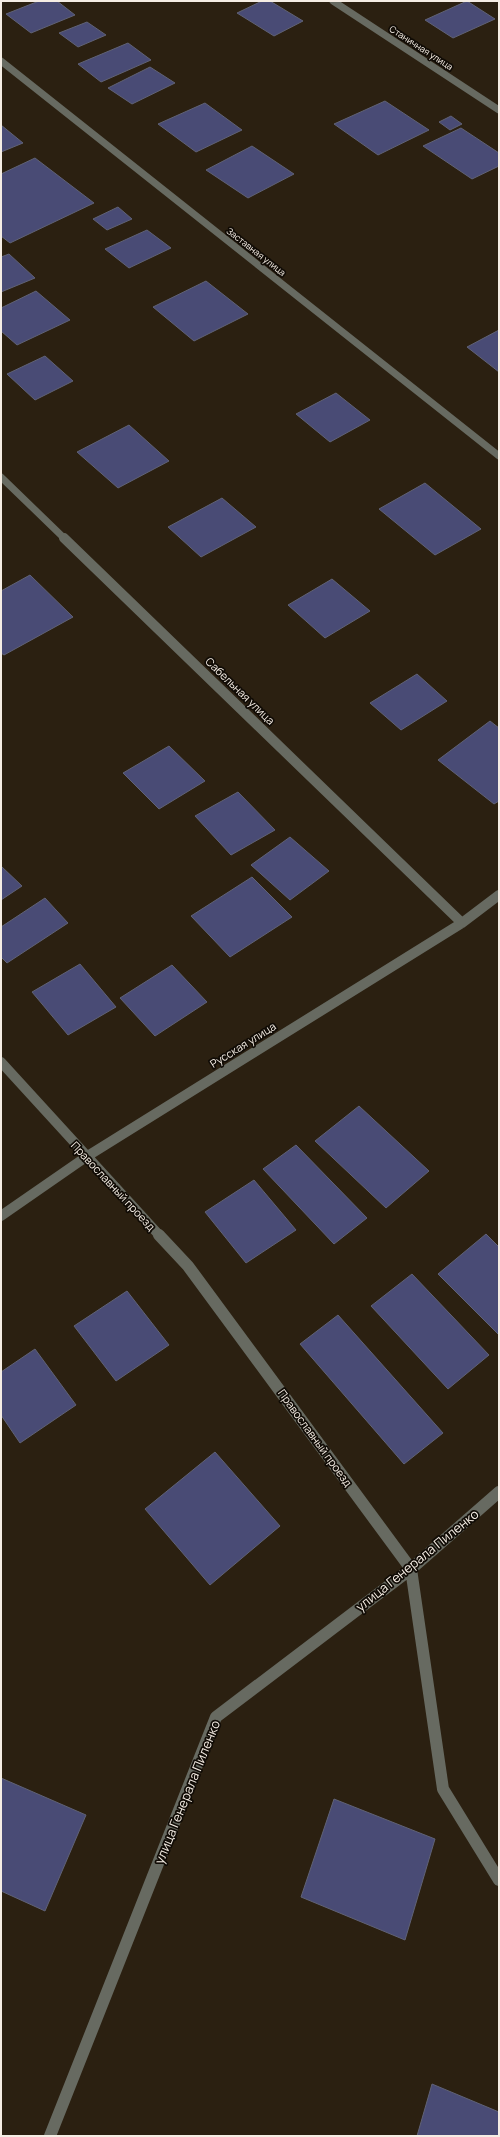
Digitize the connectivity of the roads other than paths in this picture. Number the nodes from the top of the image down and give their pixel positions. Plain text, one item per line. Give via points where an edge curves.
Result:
1 (333, 1) edge
2 (1, 61) edge
3 (499, 110) edge
4 (499, 456) edge
5 (1, 477) edge
6 (499, 895) edge
7 (462, 923) junction
8 (1, 1062) edge
9 (86, 1157) junction
10 (1, 1216) edge
11 (499, 1492) edge
12 (411, 1569) junction
13 (499, 1880) edge
14 (50, 2136) edge

1 - 3 street, Станичная улица
2 - 4 street, Заставная улица
5 - 7 street, Сабельная улица
6 - 7 street, Русская улица
7 - 9 street, Русская улица
8 - 9 street, Православный проезд
9 - 10 street, Русская улица
9 - 12 street, Православный проезд via 188,1266
11 - 12 street, улица Генерала Пиленко
12 - 13 street, Православный проезд via 443,1789
12 - 14 street, улица Генерала Пиленко via 216,1717

